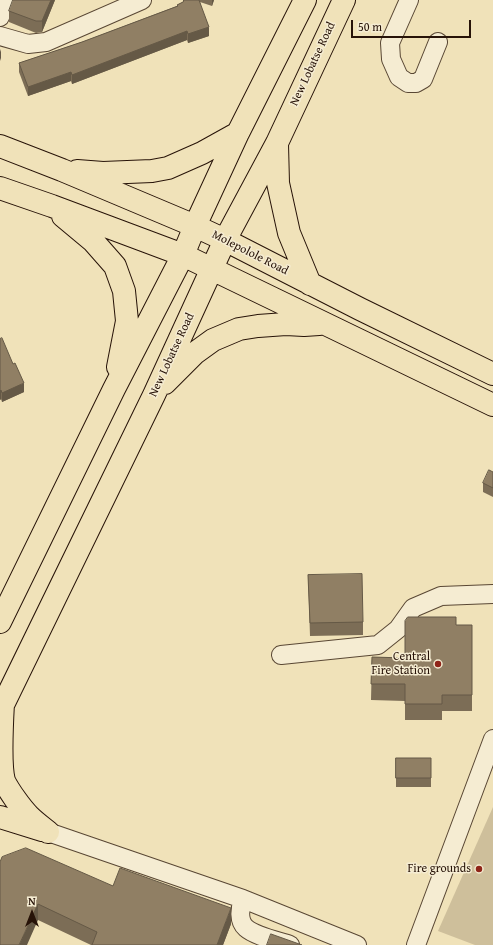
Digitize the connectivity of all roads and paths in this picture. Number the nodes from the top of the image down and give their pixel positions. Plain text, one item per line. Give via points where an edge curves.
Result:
1 (6, 0) edge
2 (142, 0) edge
3 (305, 0) edge
4 (344, 0) edge
5 (409, 0) edge
6 (0, 17) edge
7 (0, 36) edge
8 (438, 42) dead end
9 (238, 134) junction
10 (277, 143) junction
11 (0, 146) edge
12 (62, 170) junction
13 (0, 188) edge
14 (52, 206) junction
15 (195, 226) junction
16 (225, 240) junction
17 (183, 255) junction
18 (212, 269) junction
19 (310, 284) junction
20 (324, 324) junction
21 (493, 374) edge
22 (114, 389) junction
23 (154, 395) junction
24 (493, 404) edge
25 (493, 594) edge
26 (0, 622) edge
27 (281, 655) dead end
28 (2, 707) edge
29 (493, 739) edge
30 (0, 817) edge
31 (48, 832) junction
32 (243, 899) junction
33 (290, 945) edge
34 (357, 945) edge
35 (416, 945) edge

1 - 6 street
2 - 7 street via 46,42 28,44
3 - 9 main road
4 - 10 main road, New Lobatse Road
5 - 8 street via 390,43 391,59 399,77 408,83 416,83 423,79
9 - 12 main road via 168,168 103,173
9 - 15 main road
10 - 16 main road, New Lobatse Road
10 - 19 main road via 278,183 283,210 289,233
11 - 12 main road, Molepolole Road
12 - 15 main road, Molepolole Road
13 - 14 main road
14 - 17 main road
14 - 22 main road via 93,241 115,266 124,291 127,321
15 - 16 main road, Molepolole Road
15 - 17 main road
16 - 18 main road, New Lobatse Road
16 - 19 main road, Molepolole Road
17 - 18 main road
17 - 22 main road
18 - 20 main road
18 - 23 main road, New Lobatse Road
19 - 21 main road, Molepolole Road
20 - 23 main road via 286,324 239,329 213,340 195,353
20 - 24 main road
22 - 26 main road
23 - 28 main road, New Lobatse Road
25 - 27 street via 441,596 413,608 398,629 378,645
28 - 31 main road via 3,780 29,816
29 - 35 street
30 - 31 main road
31 - 32 street
32 - 33 street via 241,916 245,928
32 - 34 street

